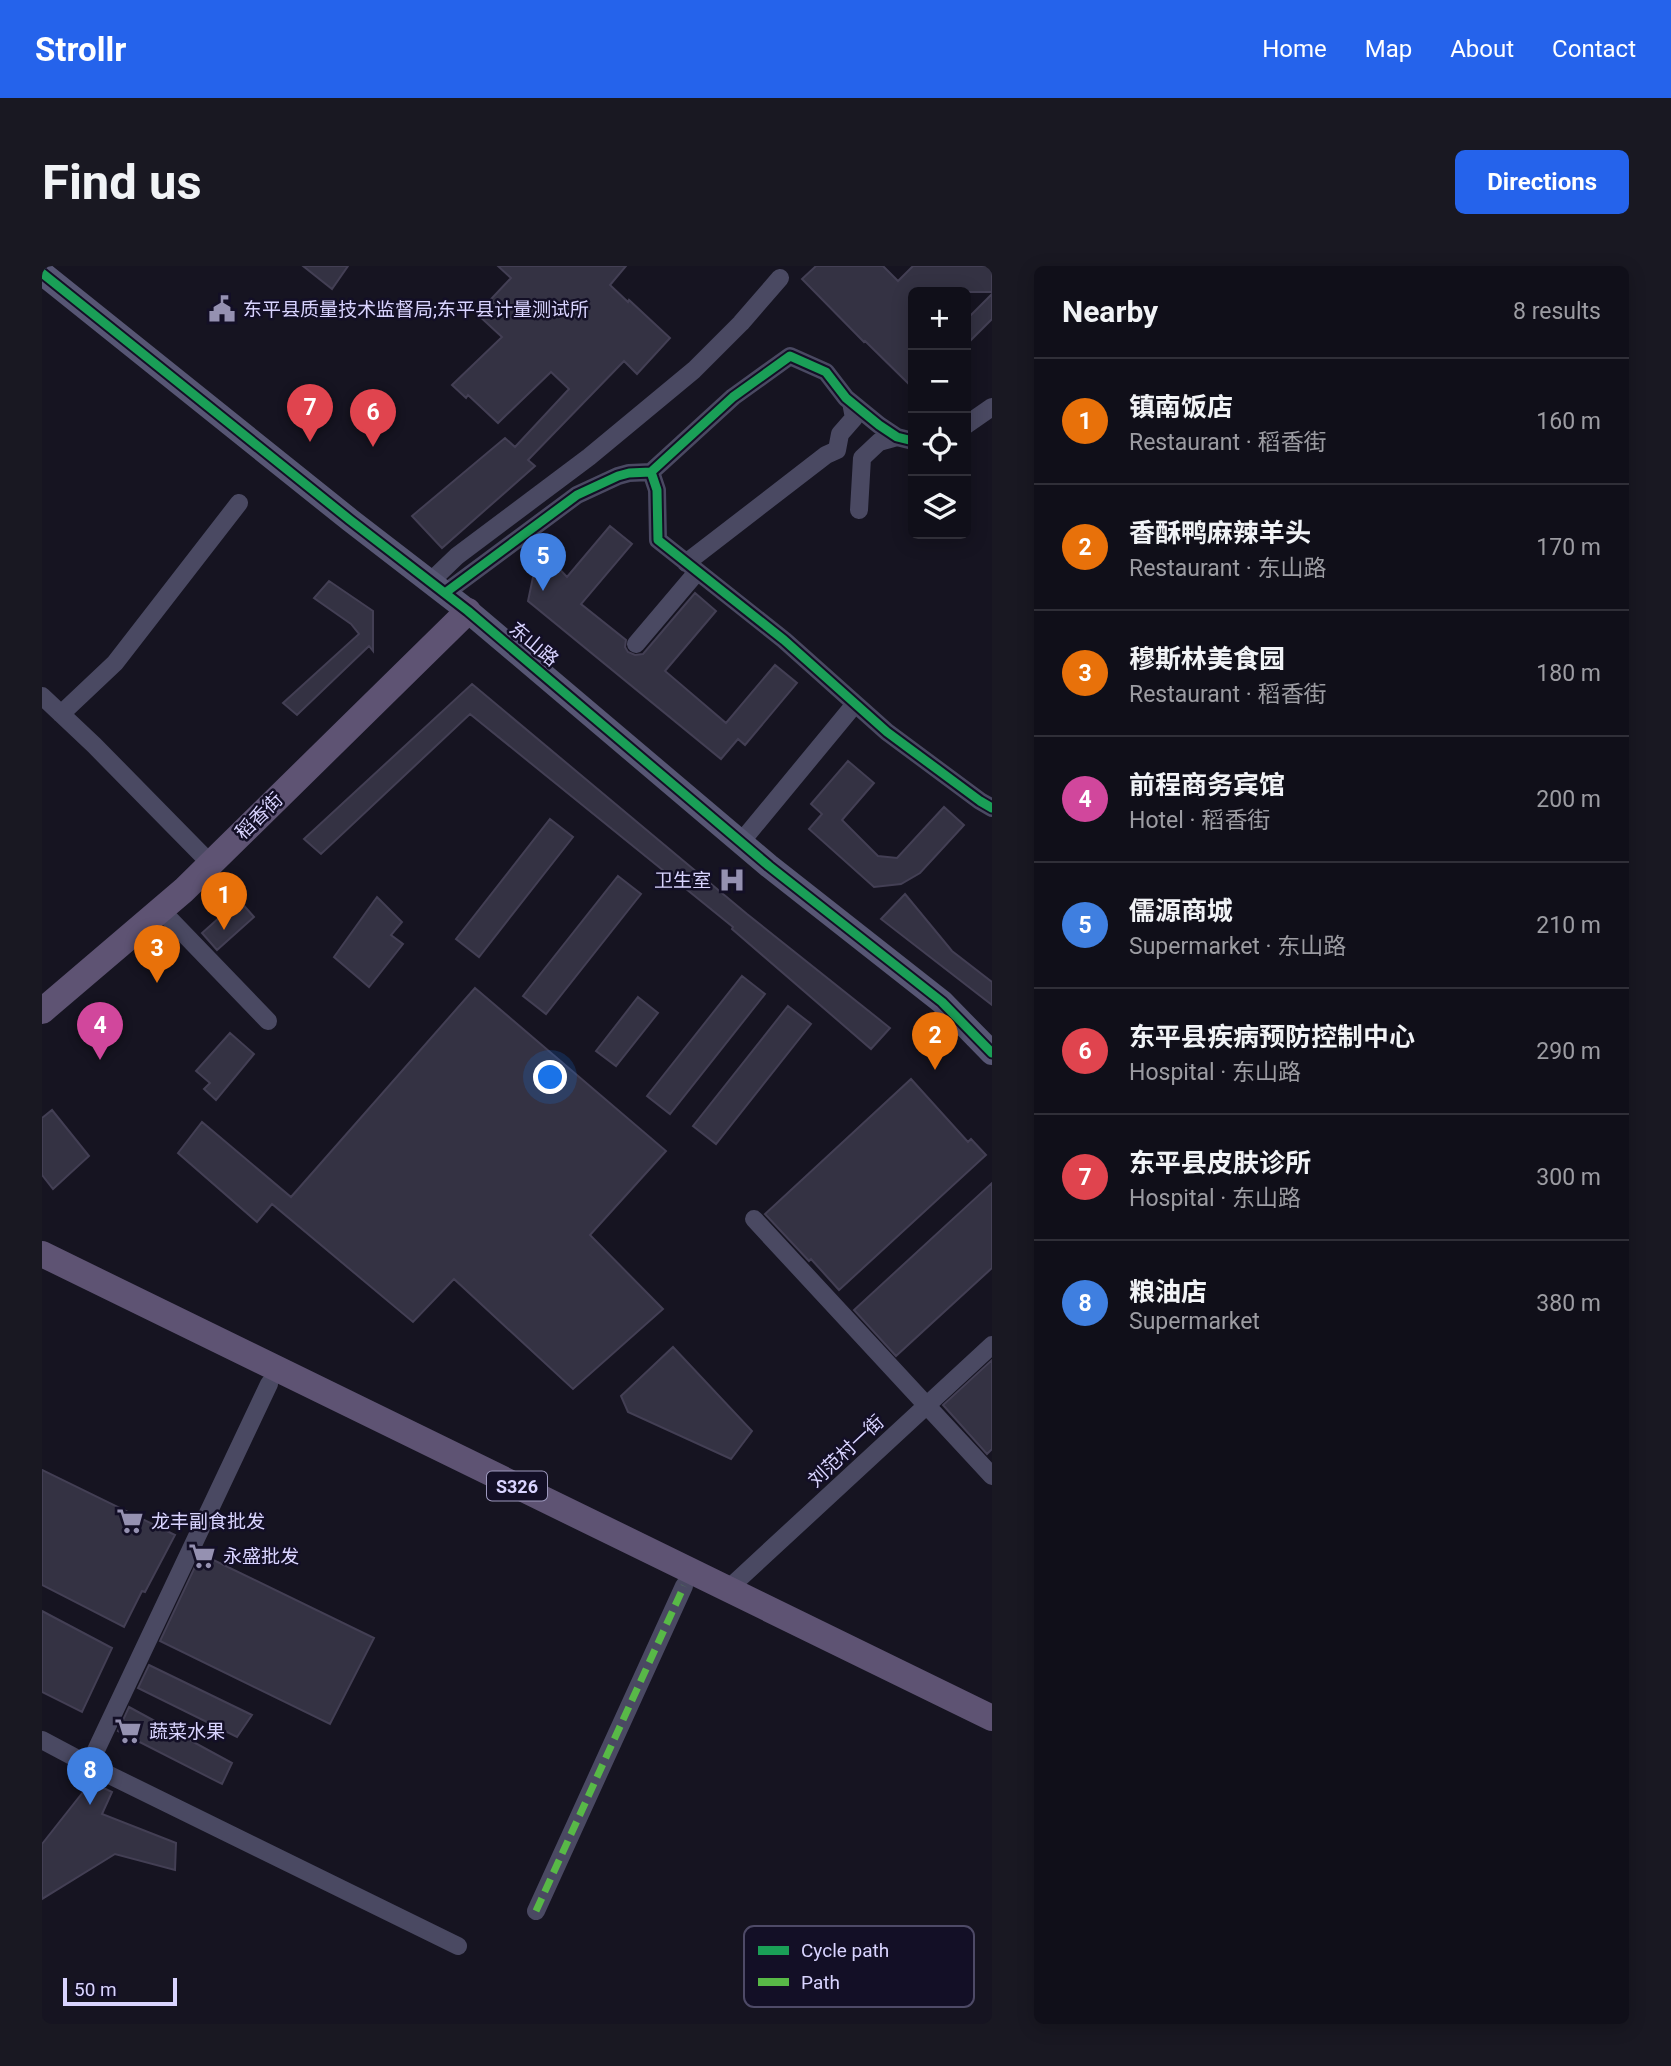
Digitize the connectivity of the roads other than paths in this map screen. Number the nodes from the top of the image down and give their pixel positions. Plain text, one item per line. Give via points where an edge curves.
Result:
1 (42, 273) edge
2 (780, 278) dead end
3 (851, 402) junction
4 (992, 407) edge
5 (971, 422) edge
6 (905, 439) edge
7 (650, 472) junction
8 (239, 503) dead end
9 (859, 510) dead end
10 (692, 567) junction
11 (437, 587) junction
12 (468, 611) junction
13 (636, 644) dead end
14 (42, 696) edge
15 (855, 704) junction
16 (61, 714) junction
17 (992, 808) edge
18 (741, 842) junction
19 (211, 864) junction
20 (161, 910) junction
21 (42, 1011) edge
22 (268, 1021) dead end
23 (992, 1053) edge
24 (754, 1219) dead end
25 (42, 1254) edge
26 (42, 1273) edge
27 (992, 1345) edge
28 (269, 1384) junction
29 (927, 1405) junction
30 (992, 1475) edge
31 (684, 1586) junction
32 (728, 1589) junction
33 (992, 1718) edge
34 (992, 1736) edge
35 (42, 1740) edge
36 (89, 1765) junction
37 (536, 1911) dead end
38 (458, 1946) dead end

1 - 11 street, 东山路
2 - 11 street via 694,370 589,457 457,556
3 - 6 street
3 - 7 street via 826,372 790,356 733,397
3 - 10 street via 854,418 840,434 837,450
4 - 5 street
6 - 9 street via 879,442 862,458
7 - 10 street via 657,490 657,541
7 - 11 street via 618,476 577,495
8 - 16 street via 115,663
10 - 13 street
10 - 15 street
11 - 12 street, 东山路
12 - 18 street, 东山路
12 - 19 main road, 稻香街
14 - 16 street
15 - 17 street
15 - 18 street
16 - 19 street
18 - 23 street, 东山路 via 942,1002
19 - 20 main road, 稻香街
20 - 21 main road, 稻香街
20 - 22 street
24 - 29 street
25 - 32 main road, S326
26 - 28 main road, S326
27 - 29 street, 刘范村一街
28 - 31 main road, S326
28 - 36 street
29 - 30 street
29 - 32 street, 刘范村一街
31 - 34 main road, S326
31 - 37 street
32 - 33 main road, S326
35 - 36 street
36 - 38 street

